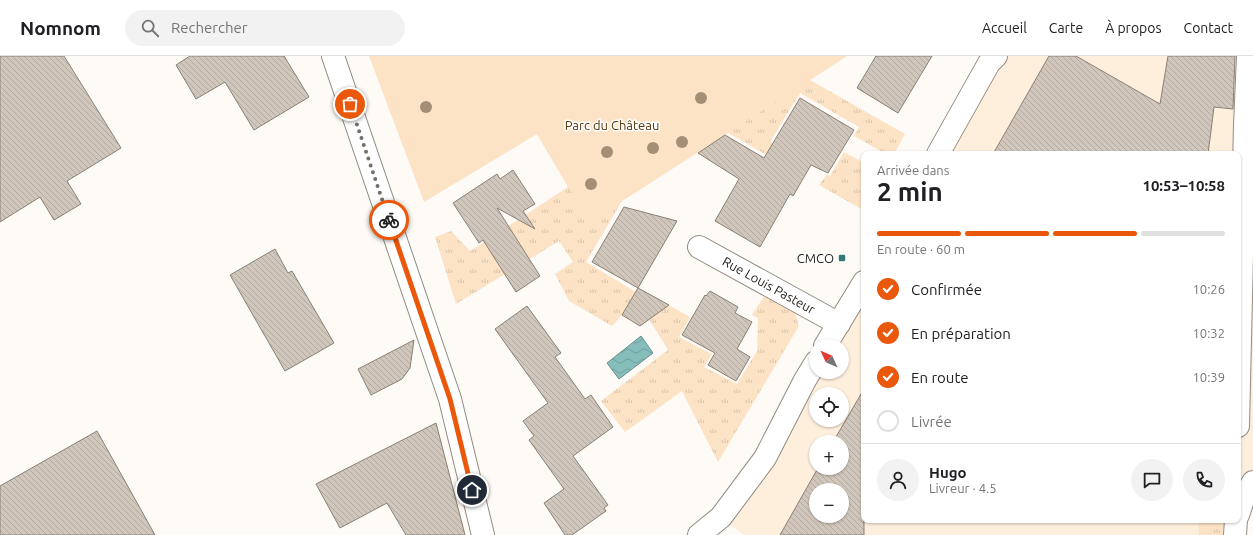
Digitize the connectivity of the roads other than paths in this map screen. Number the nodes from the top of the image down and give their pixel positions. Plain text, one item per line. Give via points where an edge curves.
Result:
1 (333, 56) edge
2 (996, 56) edge
3 (1248, 56) edge
4 (940, 151) edge
5 (698, 247) dead end
6 (861, 287) edge
7 (1241, 297) edge
8 (839, 324) junction
9 (829, 339) edge
10 (809, 373) edge
11 (1253, 482) edge
12 (1241, 506) edge
13 (1236, 523) edge
14 (483, 535) edge
15 (699, 535) edge
16 (1235, 535) edge

1 - 14 street via 450,399
2 - 4 street
3 - 7 street
5 - 8 street, Rue Louis Pasteur
6 - 8 street
8 - 9 street
10 - 15 street via 765,458 721,518
11 - 12 street
13 - 16 street

